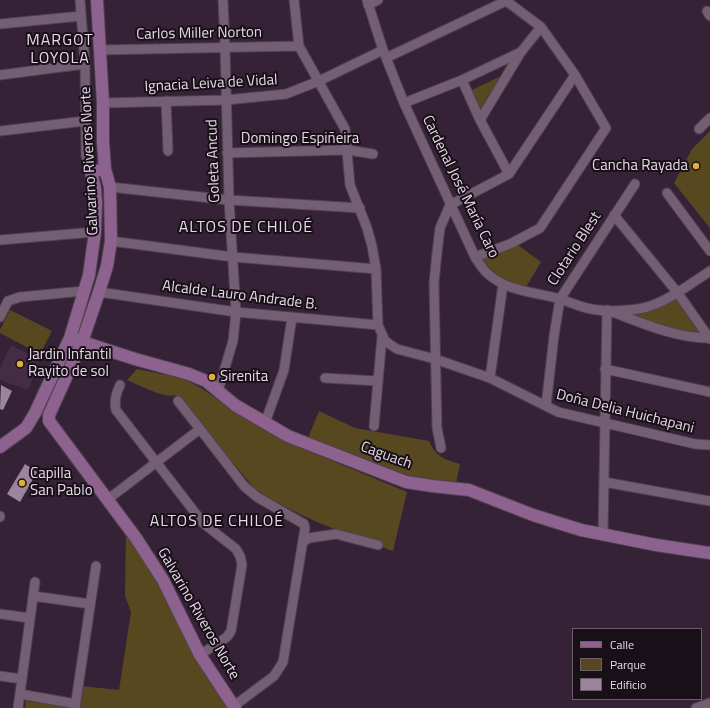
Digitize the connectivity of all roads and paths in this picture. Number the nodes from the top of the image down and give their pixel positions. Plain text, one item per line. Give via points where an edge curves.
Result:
1 (80, 0) edge
2 (97, 0) edge
3 (223, 0) edge
4 (294, 0) edge
5 (378, 0) edge
6 (506, 0) edge
7 (368, 2) edge
8 (81, 16) junction
9 (0, 24) edge
10 (541, 27) junction
11 (299, 46) junction
12 (225, 47) junction
13 (100, 50) junction
14 (521, 52) junction
15 (384, 54) junction
16 (85, 64) junction
17 (0, 75) edge
18 (575, 75) junction
19 (462, 80) junction
20 (319, 81) junction
21 (226, 100) junction
22 (166, 101) junction
23 (103, 103) junction
24 (404, 104) junction
25 (710, 118) edge
26 (480, 120) junction
27 (86, 121) junction
28 (699, 129) dead end
29 (0, 131) edge
30 (348, 150) junction
31 (168, 151) dead end
32 (227, 152) junction
33 (373, 154) dead end
34 (105, 169) junction
35 (91, 172) junction
36 (509, 174) junction
37 (634, 184) dead end
38 (110, 187) junction
39 (667, 193) dead end
40 (229, 200) junction
41 (450, 205) junction
42 (360, 208) junction
43 (614, 215) junction
44 (95, 232) junction
45 (0, 240) edge
46 (111, 241) junction
47 (710, 251) edge
48 (233, 257) junction
49 (475, 257) junction
50 (376, 269) junction
51 (710, 271) edge
52 (503, 284) junction
53 (84, 291) junction
54 (100, 292) junction
55 (677, 292) junction
56 (560, 299) junction
57 (607, 310) junction
58 (236, 312) junction
59 (0, 317) edge
60 (292, 318) junction
61 (378, 325) junction
62 (382, 336) junction
63 (70, 338) junction
64 (710, 338) edge
65 (82, 342) junction
66 (435, 359) junction
67 (605, 369) junction
68 (325, 378) dead end
69 (490, 378) junction
70 (378, 381) junction
71 (120, 385) dead end
72 (218, 391) junction
73 (710, 392) edge
74 (178, 401) dead end
75 (546, 406) junction
76 (265, 423) junction
77 (605, 424) junction
78 (374, 426) dead end
79 (200, 429) junction
80 (710, 446) edge
81 (0, 447) edge
82 (441, 448) dead end
83 (156, 462) junction
84 (604, 482) junction
85 (107, 500) junction
86 (710, 501) edge
87 (603, 534) junction
88 (303, 542) junction
89 (378, 545) dead end
90 (710, 553) edge
91 (96, 566) dead end
92 (35, 582) dead end
93 (33, 596) junction
94 (90, 604) junction
95 (0, 614) edge
96 (30, 618) junction
97 (200, 654) junction
98 (0, 676) edge
99 (22, 679) junction
100 (20, 694) junction
101 (710, 703) edge
102 (75, 706) edge
103 (235, 707) edge
104 (18, 708) edge
105 (696, 708) edge

1 - 8 street
2 - 13 street, Galvarino Riveros Norte
3 - 12 street, Goleta Ancud
4 - 11 street
5 - 7 street
6 - 10 street
6 - 15 street, Ignacia Leiva de Vidal
7 - 15 street, Cardenal José María Caro
8 - 9 street
8 - 16 street
10 - 14 street
10 - 18 street
11 - 12 street, Carlos Miller Norton
11 - 20 street
12 - 13 street, Carlos Miller Norton
12 - 21 street, Goleta Ancud
13 - 23 street, Galvarino Riveros Norte
14 - 19 street
14 - 26 street
15 - 20 street, Ignacia Leiva de Vidal
15 - 24 street, Cardenal José María Caro
16 - 17 street
16 - 27 street
18 - 36 street
18 - 49 street via 606,128 540,228 510,244
19 - 24 street
19 - 26 street
20 - 21 street, Ignacia Leiva de Vidal via 286,94
20 - 30 street via 346,129
21 - 22 street, Ignacia Leiva de Vidal
21 - 32 street, Goleta Ancud
22 - 23 street, Ignacia Leiva de Vidal
22 - 31 street
23 - 34 street, Galvarino Riveros Norte
24 - 41 street, Cardenal José María Caro
25 - 28 street
26 - 36 street
27 - 29 street
27 - 35 street via 86,156
30 - 32 street, Domingo Espiñeira
30 - 33 street, Domingo Espiñeira
30 - 42 street via 350,185
32 - 40 street, Goleta Ancud
34 - 35 street
34 - 38 street, Galvarino Riveros Norte
35 - 44 street via 96,202
36 - 41 street
37 - 43 street, Clotario Blest
38 - 40 street
38 - 46 street, Galvarino Riveros Norte
39 - 47 street
40 - 42 street
40 - 48 street, Goleta Ancud
41 - 49 street, Cardenal José María Caro
41 - 66 street via 440,228 434,283
42 - 50 street
43 - 55 street
43 - 56 street, Clotario Blest
44 - 45 street
44 - 53 street
46 - 48 street
46 - 54 street, Galvarino Riveros Norte
48 - 50 street
48 - 58 street, Goleta Ancud
49 - 52 street, Cardenal José María Caro via 488,274
50 - 61 street
51 - 55 street, Cardenal José María Caro
52 - 56 street, Cardenal José María Caro via 528,293
52 - 69 street
53 - 59 street via 20,297 8,301
53 - 63 street
54 - 58 street, Alcalde Lauro Andrade B.
54 - 65 street, Galvarino Riveros Norte
55 - 57 street, Cardenal José María Caro via 644,308
55 - 64 street
56 - 57 street, Cardenal José María Caro via 592,310
56 - 75 street, Clotario Blest
57 - 64 street via 694,338
57 - 67 street
58 - 60 street, Alcalde Lauro Andrade B.
58 - 72 street, Goleta Ancud via 233,341
60 - 61 street, Alcalde Lauro Andrade B.
60 - 76 street via 284,370
61 - 62 street
62 - 66 street, Doña Delia Huichapani via 389,345 397,349
62 - 70 street
63 - 65 street, Caguach
63 - 81 street via 26,428
65 - 72 street, Caguach via 189,374 206,381
65 - 85 street, Galvarino Riveros Norte via 48,418
66 - 69 street, Doña Delia Huichapani
66 - 82 street via 437,428
67 - 73 street
67 - 77 street
68 - 70 street
69 - 75 street, Doña Delia Huichapani
70 - 78 street
71 - 83 street via 114,403 116,410
72 - 76 street, Caguach
74 - 79 street
75 - 77 street, Doña Delia Huichapani via 558,412
76 - 87 street, Caguach via 288,436 406,482 469,490 534,515
77 - 80 street, Doña Delia Huichapani
77 - 84 street
79 - 83 street
79 - 88 street via 244,486 257,497 304,524
83 - 85 street
83 - 97 street via 203,523 236,549 240,556 242,565 231,631 227,637
84 - 86 street
84 - 87 street
85 - 97 street, Galvarino Riveros Norte via 136,538 162,580
87 - 90 street, Caguach
88 - 89 street via 309,538 336,534
88 - 103 street via 284,662 274,676
91 - 94 street
92 - 93 street
93 - 94 street
93 - 96 street
94 - 102 street
95 - 96 street
96 - 99 street
97 - 103 street, Galvarino Riveros Norte
98 - 99 street
99 - 100 street
100 - 102 street
100 - 104 street
101 - 105 street

